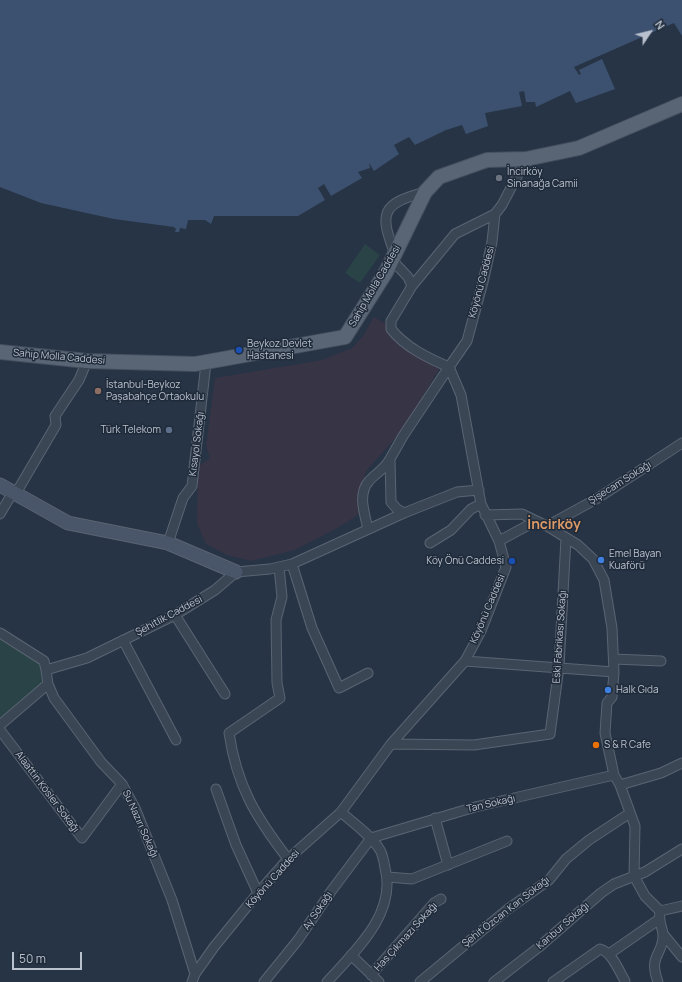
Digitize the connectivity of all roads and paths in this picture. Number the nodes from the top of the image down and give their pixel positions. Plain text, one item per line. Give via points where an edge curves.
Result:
1 (682, 104) edge
2 (526, 160) junction
3 (425, 192) junction
4 (495, 214) junction
5 (394, 257) junction
6 (412, 286) junction
7 (0, 352) edge
8 (87, 361) junction
9 (206, 363) junction
10 (449, 367) junction
11 (682, 443) edge
12 (390, 458) junction
13 (0, 485) edge
14 (479, 490) junction
15 (13, 492) junction
16 (481, 504) junction
17 (404, 513) junction
18 (0, 514) edge
19 (485, 515) junction
20 (536, 521) junction
21 (547, 526) junction
22 (368, 529) junction
23 (566, 538) junction
24 (500, 541) junction
25 (168, 543) junction
26 (430, 543) dead end
27 (292, 564) junction
28 (279, 567) junction
29 (236, 572) junction
30 (175, 615) junction
31 (0, 633) edge
32 (123, 640) junction
33 (614, 659) junction
34 (465, 661) junction
35 (661, 661) dead end
36 (559, 667) junction
37 (46, 670) junction
38 (614, 672) junction
39 (368, 673) dead end
40 (48, 684) junction
41 (225, 694) dead end
42 (0, 725) edge
43 (0, 730) edge
44 (176, 740) dead end
45 (392, 744) junction
46 (682, 763) edge
47 (614, 775) junction
48 (122, 784) junction
49 (620, 785) junction
50 (216, 789) dead end
51 (341, 812) junction
52 (630, 813) junction
53 (435, 818) junction
54 (371, 838) junction
55 (507, 841) dead end
56 (682, 849) edge
57 (288, 859) junction
58 (448, 864) junction
59 (634, 876) junction
60 (388, 877) junction
61 (258, 893) junction
62 (441, 899) dead end
63 (682, 906) edge
64 (659, 916) junction
65 (664, 935) junction
66 (609, 954) junction
67 (351, 956) junction
68 (682, 957) edge
69 (372, 975) junction
70 (194, 978) edge
71 (624, 981) dead end
72 (264, 982) edge
73 (327, 982) edge
74 (379, 982) edge
75 (420, 982) edge
76 (494, 982) edge
77 (553, 982) edge
78 (658, 982) edge

1 - 2 main road, Sahip Molla Caddesi via 579,148
2 - 3 main road, Sahip Molla Caddesi via 487,160 460,168 439,177
2 - 4 street, Köyönü Caddesi
3 - 5 main road, Sahip Molla Caddesi
3 - 5 street via 407,197 389,210 385,220
4 - 6 street via 456,234
4 - 10 street, Köyönü Caddesi via 492,242 467,341
5 - 6 street
5 - 9 main road, Sahip Molla Caddesi via 345,337
6 - 10 street via 391,321 391,329 397,337
7 - 8 main road, Sahip Molla Caddesi
8 - 9 main road, Sahip Molla Caddesi
8 - 15 street via 79,380 55,416 56,425 19,488
9 - 25 street, Kısayol Sokağı via 192,486 183,498
10 - 12 street
10 - 14 street, Köyönü Caddesi via 461,394
11 - 21 street, Şişecam Sokağı via 598,498
12 - 17 street via 390,502
12 - 22 street via 386,467 369,481 364,489 362,498
13 - 15 main road
14 - 16 street, Köyönü Caddesi
14 - 17 street via 456,492
15 - 18 street
15 - 25 main road via 68,523
16 - 19 street, Köyönü Caddesi
16 - 26 street via 471,509 451,530
17 - 22 street
19 - 20 street via 522,514
19 - 24 street, Köyönü Caddesi
20 - 21 street
20 - 24 street
21 - 23 street
22 - 27 street
23 - 33 street via 593,559 604,580
23 - 36 street, Eski Fabrikası Sokağı
24 - 34 street, Köyönü Caddesi via 506,566
25 - 29 main road
27 - 28 street
27 - 39 street via 312,628 339,688
28 - 29 street
28 - 57 street via 282,597 276,620 277,683 280,698 229,733 234,762 245,794 262,825
29 - 30 street, Şehitlik Caddesi via 215,590
30 - 32 street, Şehitlik Caddesi
30 - 41 street
31 - 37 street via 44,662
32 - 37 street, Şehitlik Caddesi via 87,658
32 - 44 street
33 - 35 street
33 - 38 street
34 - 36 street
34 - 45 street, Köyönü Caddesi
36 - 38 street
36 - 45 street, Eski Fabrikası Sokağı via 550,734 474,745
37 - 40 street, Su Nazırı Sokağı
38 - 47 street via 612,697 607,703 605,733
40 - 42 street
40 - 48 street, Su Nazırı Sokağı via 59,706
43 - 48 street, Alaattin Kösler Sokağı via 82,838
45 - 51 street, Köyönü Caddesi
46 - 49 street via 661,773
47 - 49 street
47 - 53 street, Tan Sokağı
48 - 70 street, Su Nazırı Sokağı via 135,808 172,900
49 - 52 street
50 - 61 street via 236,845
51 - 54 street
51 - 57 street, Köyönü Caddesi
52 - 59 street via 635,826
52 - 75 street, Şehit Özcan Kan Sokağı via 588,840 566,859 549,880 508,909
53 - 54 street, Tan Sokağı
53 - 58 street
54 - 60 street via 381,852
54 - 72 street, Ay Sokağı via 298,940
55 - 58 street
56 - 59 street, Kanbur Sokağı
57 - 61 street, Köyönü Caddesi
58 - 60 street via 412,879
59 - 64 street
59 - 76 street, Kanbur Sokağı via 614,884 601,893
60 - 67 street via 386,898 376,925
61 - 70 street, Köyönü Caddesi via 214,947
62 - 69 street, Has Çıkmazı Sokağı via 434,902
63 - 64 street
64 - 65 street
64 - 66 street
65 - 68 street
65 - 78 street via 654,960
66 - 71 street
66 - 77 street via 600,949
67 - 69 street
67 - 73 street
69 - 74 street

